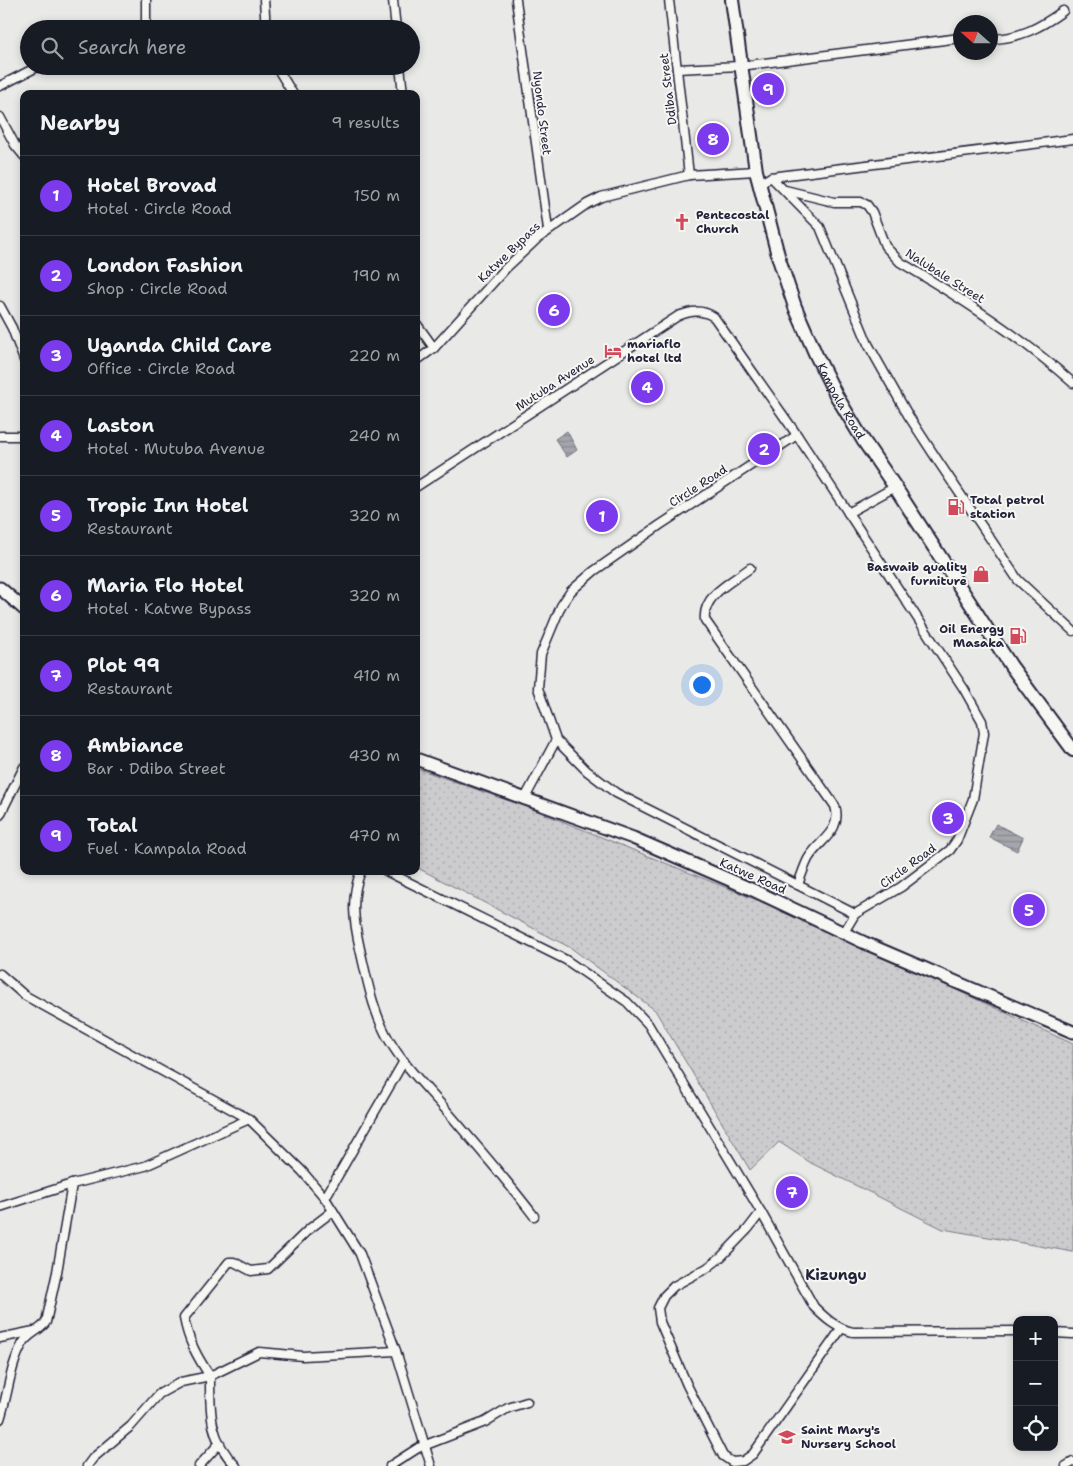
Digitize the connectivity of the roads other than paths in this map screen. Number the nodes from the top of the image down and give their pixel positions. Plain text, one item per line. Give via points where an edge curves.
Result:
1 (146, 0) edge
2 (264, 0) edge
3 (393, 0) edge
4 (516, 0) edge
5 (668, 0) edge
6 (732, 0) edge
7 (1063, 10) dead end
8 (146, 20) edge
9 (266, 20) edge
10 (395, 20) edge
11 (998, 38) edge
12 (953, 39) edge
13 (740, 66) junction
14 (677, 69) junction
15 (21, 75) edge
16 (281, 75) edge
17 (401, 75) edge
18 (0, 86) edge
19 (291, 90) edge
20 (403, 90) edge
21 (0, 117) edge
22 (1073, 139) edge
23 (20, 152) edge
24 (756, 171) junction
25 (689, 174) junction
26 (771, 177) junction
27 (759, 184) junction
28 (784, 190) junction
29 (548, 230) junction
30 (0, 306) edge
31 (420, 329) edge
32 (434, 348) junction
33 (20, 349) edge
34 (420, 358) edge
35 (1073, 384) edge
36 (797, 435) junction
37 (0, 436) edge
38 (20, 436) edge
39 (420, 484) edge
40 (895, 487) junction
41 (848, 513) junction
42 (750, 568) dead end
43 (0, 588) edge
44 (20, 606) edge
45 (1073, 631) edge
46 (556, 740) junction
47 (1073, 750) edge
48 (420, 761) edge
49 (20, 775) edge
50 (524, 800) junction
51 (0, 814) edge
52 (359, 875) edge
53 (394, 875) edge
54 (798, 885) junction
55 (855, 914) junction
56 (843, 934) junction
57 (0, 974) edge
58 (1073, 1032) edge
59 (404, 1061) junction
60 (249, 1119) junction
61 (72, 1184) junction
62 (325, 1198) junction
63 (0, 1206) edge
64 (333, 1211) junction
65 (762, 1212) junction
66 (534, 1216) dead end
67 (841, 1329) junction
68 (38, 1330) junction
69 (1013, 1331) edge
70 (1058, 1333) edge
71 (1073, 1334) edge
72 (0, 1338) edge
73 (396, 1351) junction
74 (210, 1376) junction
75 (195, 1380) junction
76 (210, 1388) junction
77 (527, 1402) dead end
78 (0, 1419) edge
79 (218, 1445) junction
80 (425, 1446) junction
81 (1073, 1462) edge
82 (741, 1464) edge
83 (88, 1466) edge
84 (199, 1466) edge
85 (236, 1466) edge
86 (390, 1466) edge
87 (431, 1466) edge
88 (1066, 1466) edge

1 - 8 street
2 - 9 street
3 - 10 street
4 - 29 street, Nyondo Street
5 - 14 street, Ddiba Street
6 - 13 main road, Kampala Road
7 - 11 street via 1038,29
12 - 13 street
13 - 14 street
13 - 24 main road, Kampala Road
14 - 25 street, Ddiba Street
15 - 18 street
16 - 19 street
17 - 20 street
21 - 23 street
22 - 26 street
24 - 25 street, Katwe Bypass
24 - 27 main road, Kampala Road
25 - 29 street, Katwe Bypass via 601,198
26 - 27 street
26 - 28 street
27 - 40 main road, Kampala Road via 779,259 816,355 836,395
28 - 35 street, Nalubale Street via 834,202 867,205 891,254 968,302 1043,356
28 - 45 street via 824,234 868,344 908,415 1018,580
29 - 32 street, Katwe Bypass via 506,268
30 - 33 street
31 - 32 street
32 - 34 street, Katwe Bypass
36 - 39 street, Mutuba Avenue via 714,316 706,312 688,312
36 - 41 street, Circle Road
36 - 46 street, Circle Road via 594,570 571,592 560,606 541,654 538,688
37 - 38 street
40 - 41 street
40 - 47 main road, Kampala Road via 1011,666
41 - 55 street, Circle Road via 964,690 982,721 984,733 973,799 950,850 901,887
42 - 54 street via 707,601 705,620 835,806 837,823 807,860
43 - 44 street
46 - 50 street
46 - 54 street, Circle Road via 587,771 616,793
48 - 50 street, Katwe Road
49 - 51 street
50 - 56 street, Katwe Road via 633,838 753,890
52 - 59 street via 353,901 365,972 388,1038
53 - 65 street via 566,960 627,1002 648,1024
54 - 55 street, Circle Road
55 - 56 street, Circle Road
56 - 58 street, Katwe Road
57 - 60 street via 24,995
59 - 62 street
59 - 66 street
60 - 61 street via 145,1166
60 - 62 street
61 - 63 street
61 - 68 street via 46,1322
62 - 64 street
64 - 73 street via 360,1254
64 - 74 street via 268,1269 251,1271 229,1262 184,1318 187,1334
65 - 67 street via 814,1307
65 - 82 street via 707,1268 674,1286 658,1308 660,1322 687,1385 723,1456
67 - 69 street via 853,1332
67 - 82 street via 753,1454
68 - 72 street
68 - 78 street via 26,1337 19,1351
70 - 71 street
73 - 74 street via 303,1356 259,1352
73 - 80 street
74 - 75 street
74 - 76 street
75 - 76 street
75 - 83 street via 171,1386 159,1394 131,1426
76 - 79 street
77 - 80 street
79 - 84 street
79 - 85 street
80 - 86 street
80 - 87 street
81 - 88 street

